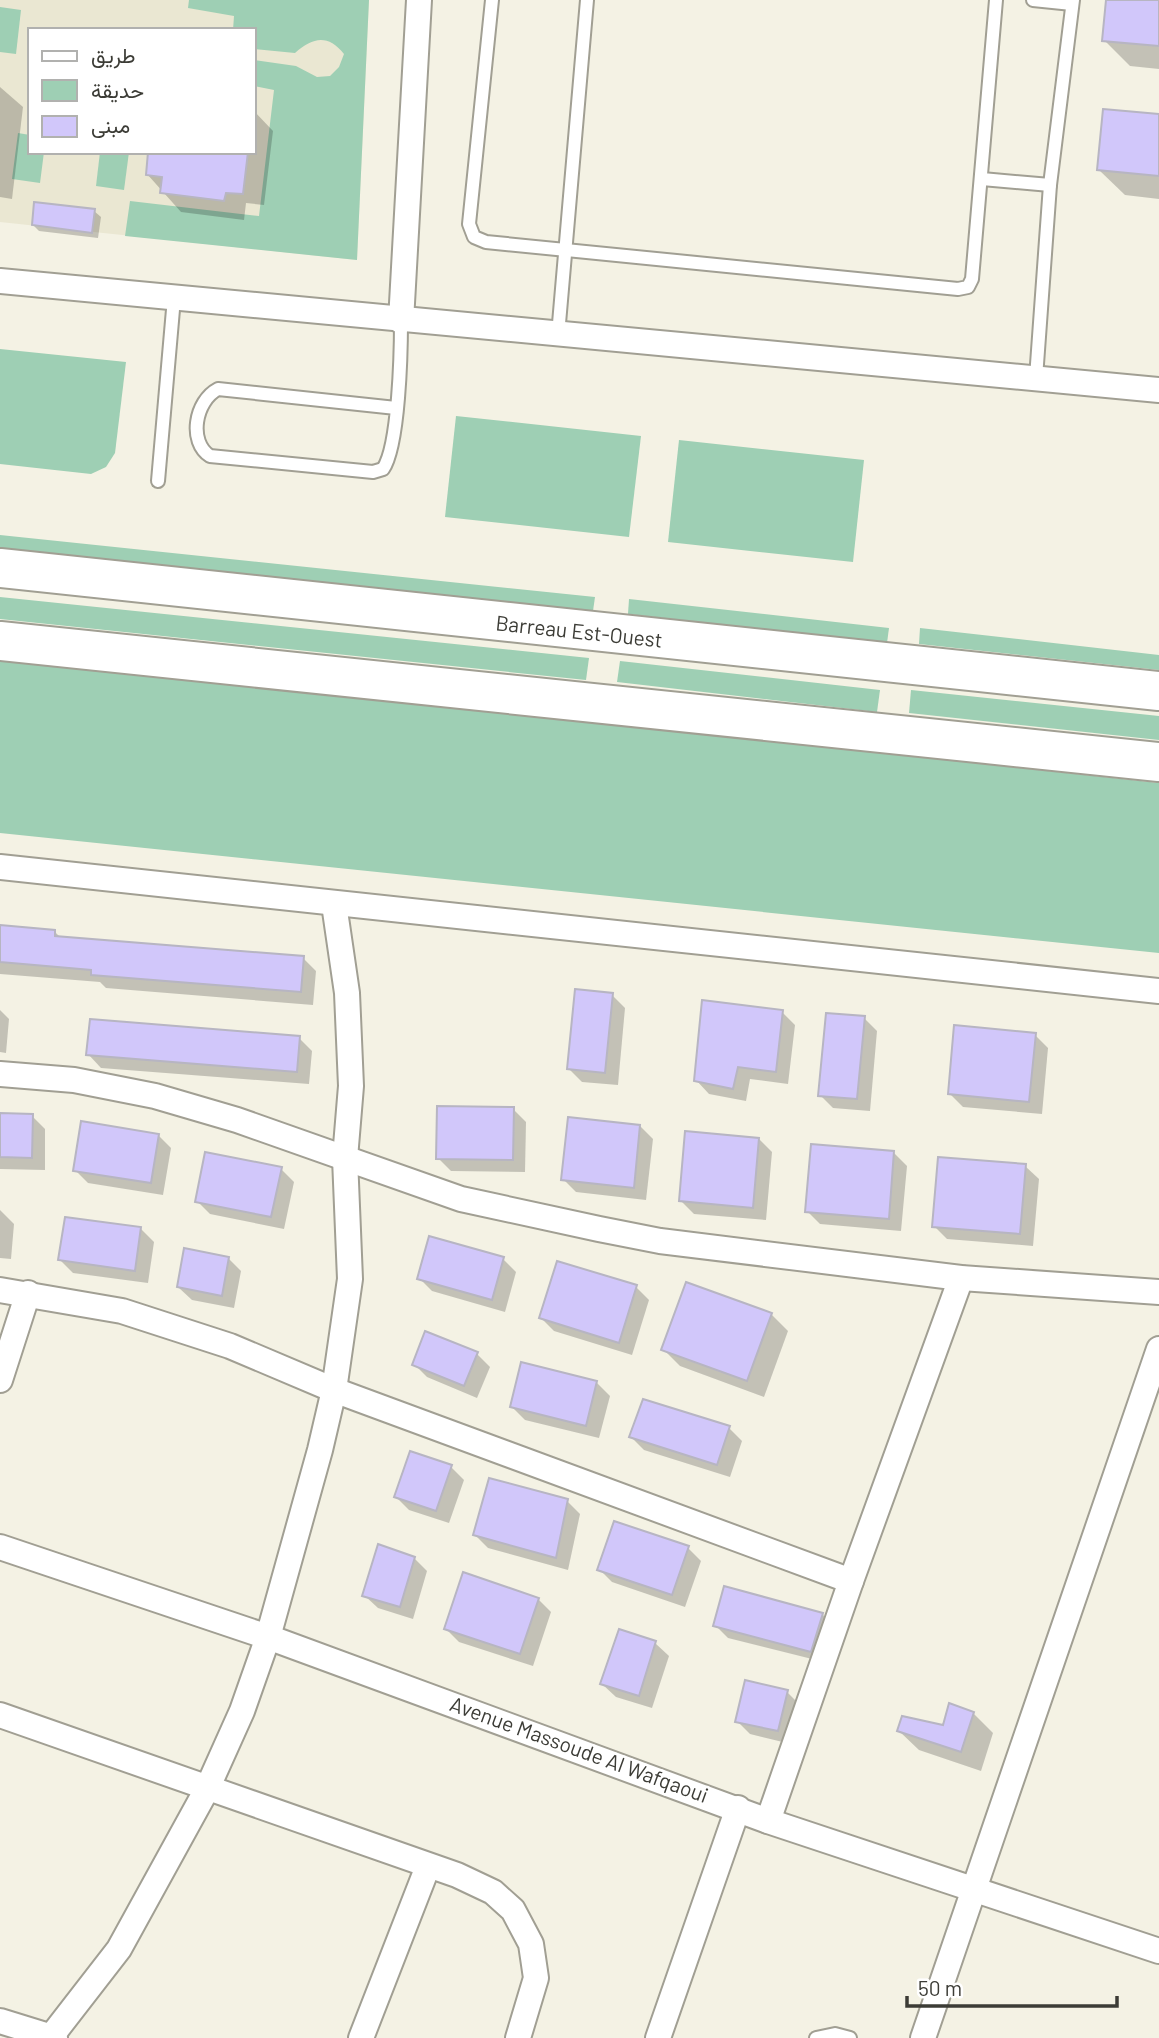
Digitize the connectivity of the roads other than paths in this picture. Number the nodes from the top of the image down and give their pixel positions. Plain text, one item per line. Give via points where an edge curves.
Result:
1 (419, 0) edge
2 (492, 0) edge
3 (587, 0) edge
4 (996, 0) edge
5 (1033, 0) edge
6 (1072, 2) edge
7 (982, 178) junction
8 (1051, 185) junction
9 (566, 249) junction
10 (0, 281) edge
11 (174, 298) junction
12 (401, 321) junction
13 (558, 335) junction
14 (1035, 378) junction
15 (1159, 390) edge
16 (396, 408) junction
17 (158, 481) dead end
18 (0, 568) edge
19 (0, 641) edge
20 (1159, 691) edge
21 (1159, 762) edge
22 (0, 867) edge
23 (334, 904) junction
24 (1159, 991) edge
25 (0, 1074) edge
26 (345, 1158) junction
27 (961, 1278) junction
28 (0, 1290) edge
29 (1159, 1292) edge
30 (28, 1293) junction
31 (1159, 1349) edge
32 (0, 1380) edge
33 (334, 1390) junction
34 (0, 1547) edge
35 (851, 1581) junction
36 (268, 1637) junction
37 (0, 1715) edge
38 (207, 1788) junction
39 (738, 1808) junction
40 (768, 1821) junction
41 (428, 1866) junction
42 (973, 1887) junction
43 (1159, 1951) edge
44 (0, 2021) edge
45 (52, 2038) edge
46 (361, 2038) edge
47 (518, 2038) edge
48 (658, 2038) edge
49 (816, 2038) edge
50 (850, 2038) edge
51 (923, 2038) edge

1 - 12 street
2 - 9 lane via 469,224 474,237 486,242
3 - 9 lane
4 - 7 lane
5 - 6 lane
6 - 8 lane
7 - 8 lane
7 - 9 lane via 972,279 968,287 958,289
8 - 14 lane
9 - 13 lane
10 - 11 street
11 - 12 street
11 - 17 lane
12 - 13 street
12 - 16 lane
13 - 14 street
14 - 15 street
16 - 16 lane via 218,390 207,395 201,405 196,439 200,450 210,456 373,472 383,470 388,462
18 - 20 main road, Barreau Est-Ouest
19 - 21 main road
22 - 23 street
23 - 24 street
23 - 26 street via 347,993 351,1073
25 - 26 street via 74,1080 155,1096
26 - 27 street via 461,1199 660,1241
26 - 33 street via 351,1279
27 - 29 street
27 - 35 street
28 - 30 street
30 - 32 street
30 - 33 street via 122,1311 230,1346
31 - 42 street
33 - 35 street
33 - 36 street
34 - 36 street, Avenue Massoude Al Wafqaoui
35 - 40 street
36 - 38 street via 242,1712
36 - 39 street, Avenue Massoude Al Wafqaoui
37 - 38 street
38 - 41 street
38 - 45 street via 119,1949
39 - 40 street, Avenue Massoude Al Wafqaoui
39 - 48 street
40 - 42 street, Avenue Massoude Al Wafqaoui
41 - 46 street
41 - 47 street via 493,1892 519,1921 531,1944 536,1978
42 - 43 street, Avenue Massoude Al Wafqaoui
42 - 51 street
44 - 45 street
49 - 50 lane via 835,2034

